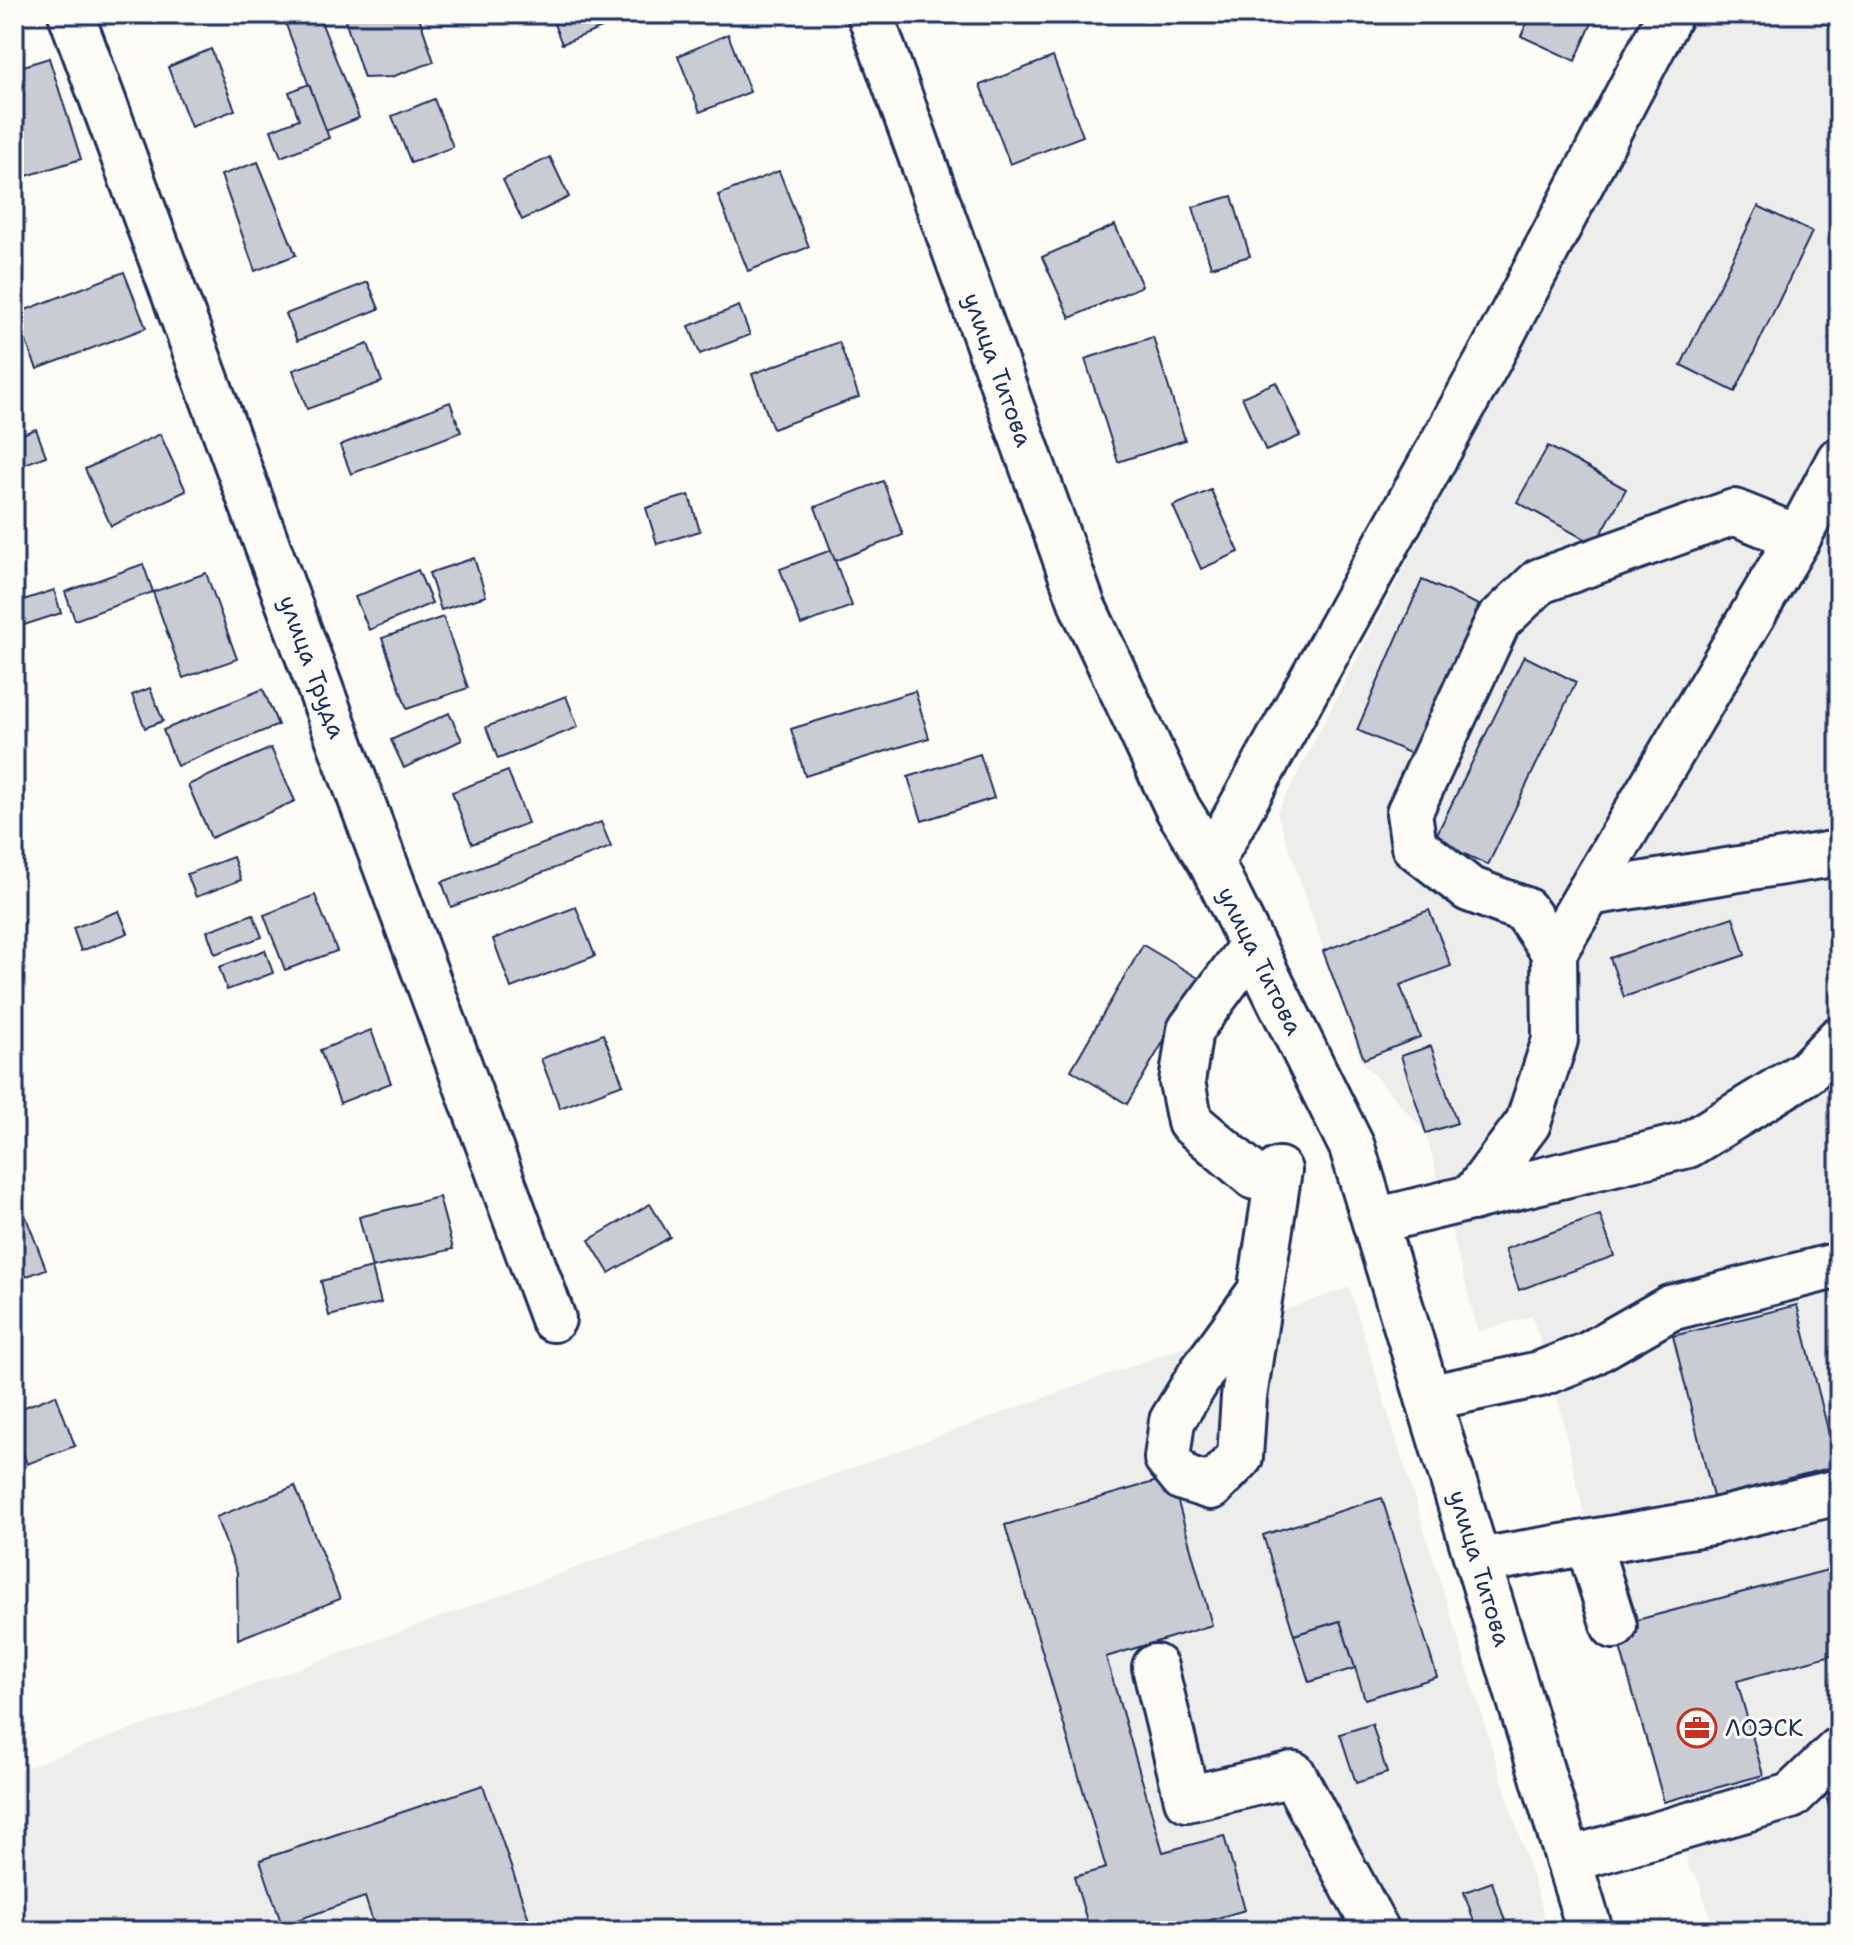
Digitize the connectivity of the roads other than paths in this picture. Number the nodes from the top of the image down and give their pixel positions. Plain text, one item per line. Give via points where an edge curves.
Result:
1 (71, 14) edge
2 (870, 14) edge
3 (1670, 14) edge
4 (1839, 460) edge
5 (1798, 538) junction
6 (1839, 853) edge
7 (1211, 862) junction
8 (1589, 893) junction
9 (1252, 946) junction
10 (1554, 952) junction
11 (1839, 1039) edge
12 (1472, 1198) junction
13 (1375, 1221) junction
14 (1839, 1265) edge
15 (1259, 1293) dead end
16 (553, 1319) dead end
17 (1428, 1398) junction
18 (1839, 1492) edge
19 (1478, 1561) junction
20 (1595, 1565) dead end
21 (1614, 1626) dead end
22 (1155, 1667) dead end
23 (1839, 1750) edge
24 (1568, 1860) junction
25 (1377, 1931) edge
26 (1590, 1931) edge

1 - 16 street, улица Труда
2 - 7 street, улица Титова via 1083,607 1178,809
3 - 7 street via 1488,361
4 - 5 street
5 - 8 street
5 - 10 street via 1734,512 1540,581 1498,621 1409,813 1414,846 1469,889 1525,910
6 - 8 street
7 - 9 street, улица Титова
8 - 10 street
9 - 13 street, улица Титова via 1352,1147
9 - 15 street via 1190,1030 1182,1082 1190,1122 1267,1174
10 - 12 street via 1555,1040 1528,1123
11 - 12 street via 1807,1072 1688,1145
12 - 13 street
13 - 17 street, улица Титова
14 - 17 street via 1670,1308 1588,1355 1540,1374
17 - 19 street, улица Титова
18 - 19 street via 1711,1522
19 - 24 street, улица Титова
20 - 21 street
22 - 25 street via 1187,1799 1293,1774
23 - 24 street via 1791,1796
24 - 26 street, улица Титова

